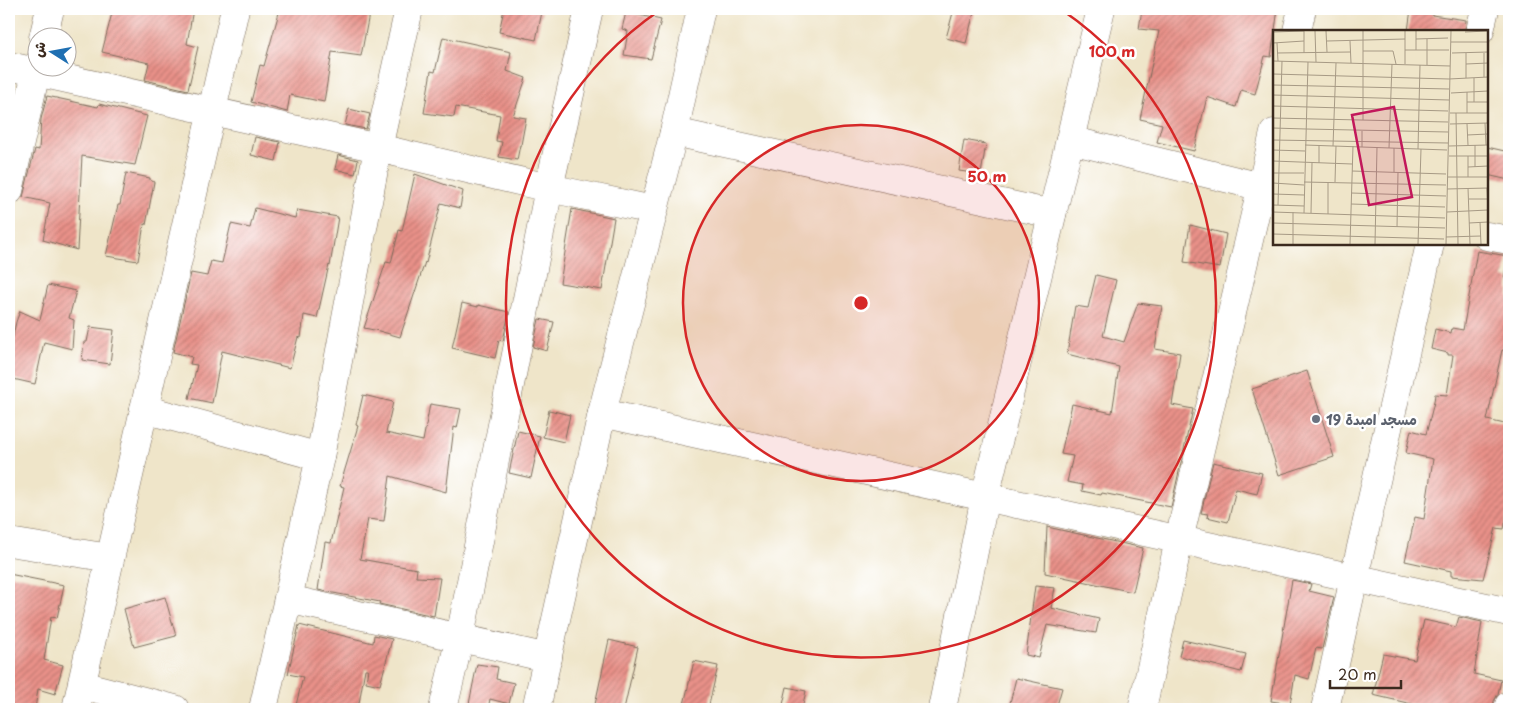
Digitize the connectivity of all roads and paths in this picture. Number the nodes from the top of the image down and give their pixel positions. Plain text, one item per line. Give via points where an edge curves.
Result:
1 (50, 9) edge
2 (235, 9) edge
3 (409, 9) edge
4 (589, 9) edge
5 (701, 9) edge
6 (1101, 9) edge
7 (1302, 9) edge
8 (1485, 9) edge
9 (45, 28) edge
10 (1297, 30) edge
11 (1480, 30) edge
12 (9, 66) edge
13 (28, 67) edge
14 (35, 78) edge
15 (77, 78) edge
16 (211, 112) junction
17 (674, 132) junction
18 (1070, 140) junction
19 (1273, 141) edge
20 (378, 148) junction
21 (549, 188) junction
22 (1268, 188) edge
23 (9, 191) edge
24 (653, 210) junction
25 (1052, 214) junction
26 (1488, 236) edge
27 (1509, 240) edge
28 (1430, 245) edge
29 (144, 410) junction
30 (602, 413) junction
31 (320, 457) junction
32 (986, 497) junction
33 (1179, 540) junction
34 (9, 542) edge
35 (110, 558) junction
36 (1354, 578) junction
37 (288, 599) junction
38 (1509, 612) edge
39 (460, 637) junction
40 (548, 658) junction
41 (79, 697) edge
42 (1509, 705) edge
43 (175, 709) edge
44 (263, 709) edge
45 (443, 709) edge
46 (536, 709) edge
47 (942, 709) edge
48 (1142, 709) edge
49 (1325, 709) edge
50 (1508, 709) edge

1 - 9 street
2 - 16 street
3 - 20 street
4 - 21 street
5 - 17 street
6 - 18 street
7 - 10 street
8 - 11 street
12 - 13 street
14 - 23 street
15 - 16 street
16 - 20 street
16 - 29 street
17 - 24 street
17 - 25 street
18 - 22 street
18 - 25 street
19 - 22 street
20 - 21 street
20 - 31 street
21 - 24 street
21 - 39 street
22 - 33 street
24 - 30 street
25 - 32 street
26 - 27 street
28 - 36 street
29 - 31 street
29 - 35 street
30 - 32 street
30 - 40 street
31 - 37 street
32 - 33 street
32 - 47 street
33 - 36 street
33 - 48 street
34 - 35 street
35 - 41 street
36 - 38 street
36 - 49 street
37 - 39 street
37 - 44 street
39 - 40 street
39 - 45 street
40 - 46 street
41 - 43 street
42 - 50 street

